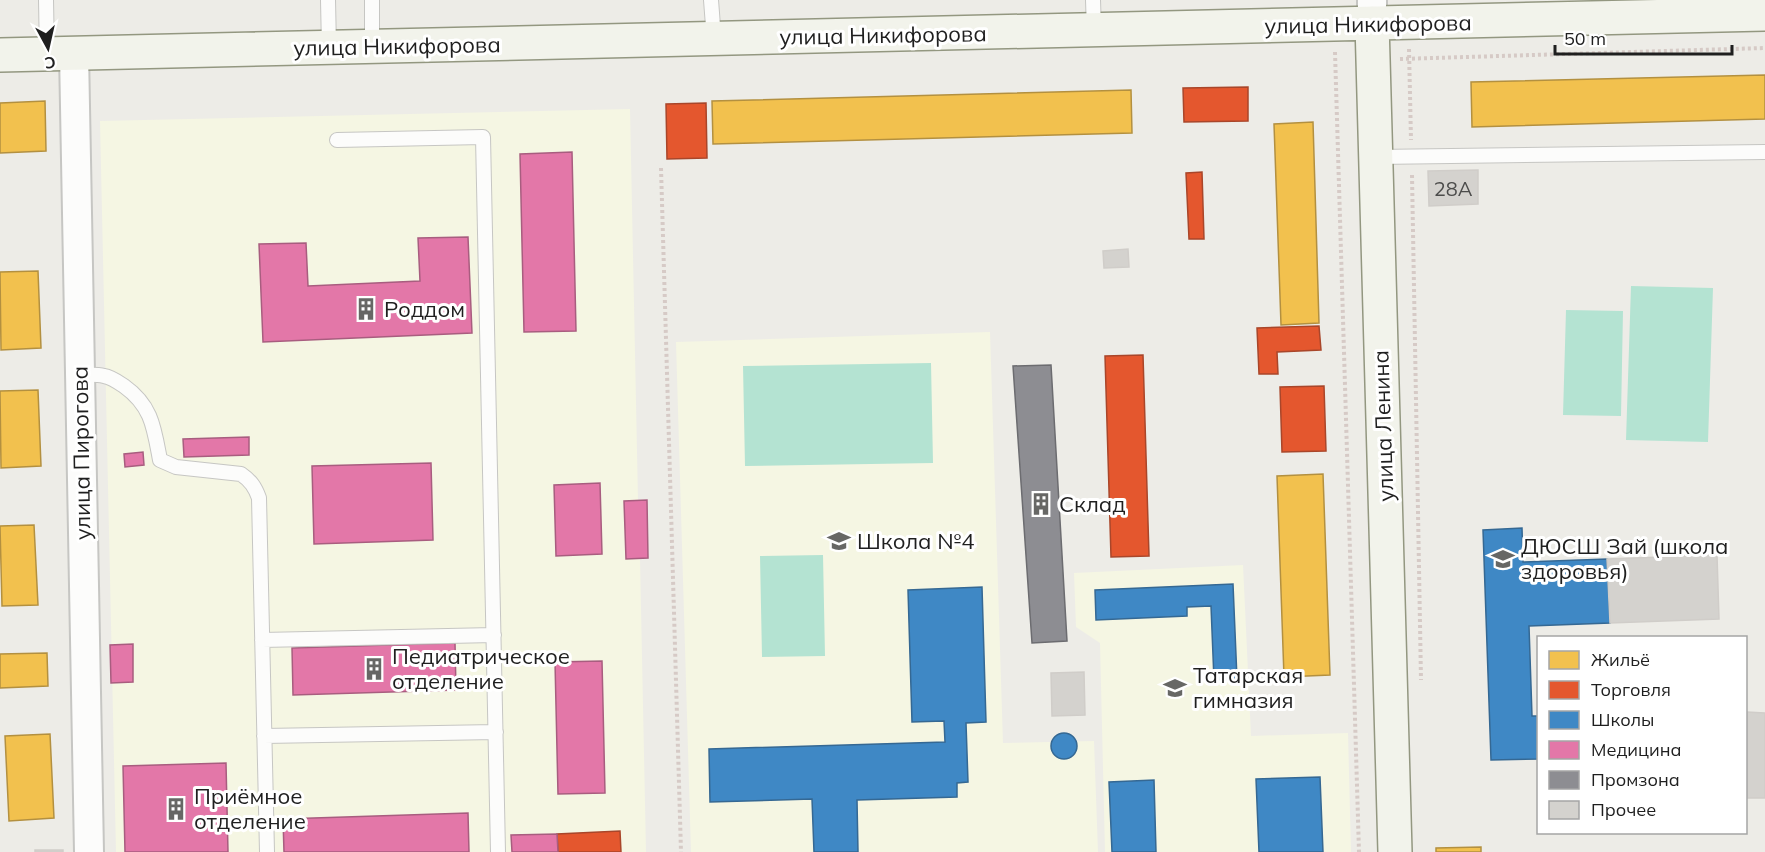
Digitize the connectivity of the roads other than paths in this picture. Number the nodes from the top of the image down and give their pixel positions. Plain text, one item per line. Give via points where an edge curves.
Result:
1 (46, 0) edge
2 (328, 0) edge
3 (372, 0) edge
4 (711, 0) edge
5 (1372, 12) edge
6 (1765, 14) edge
7 (1093, 15) edge
8 (714, 39) junction
9 (372, 46) junction
10 (329, 47) junction
11 (60, 54) junction
12 (0, 55) edge
13 (337, 140) dead end
14 (1765, 152) edge
15 (1376, 157) junction
16 (80, 375) junction
17 (494, 635) junction
18 (262, 640) junction
19 (496, 732) junction
20 (264, 736) junction
21 (89, 852) edge
22 (267, 852) edge
23 (498, 852) edge
24 (1395, 852) edge

1 - 11 lane
2 - 10 lane
3 - 9 lane
4 - 8 lane
5 - 6 main road, улица Никифорова via 1409,22 1555,14
5 - 7 main road, улица Никифорова via 1334,24
5 - 15 main road, улица Ленина
7 - 8 main road, улица Никифорова
8 - 9 main road, улица Никифорова
9 - 10 main road, улица Никифорова
10 - 11 main road, улица Никифорова
11 - 12 main road, улица Никифорова
11 - 16 street, улица Пирогова
13 - 17 lane via 483,137
14 - 15 lane
15 - 24 main road, улица Ленина
16 - 18 lane via 105,376 136,395 147,409 160,460 176,467 241,474 254,486 259,498
16 - 21 street, улица Пирогова
17 - 18 lane
17 - 19 lane
18 - 20 lane
19 - 20 lane
19 - 23 lane
20 - 22 lane

